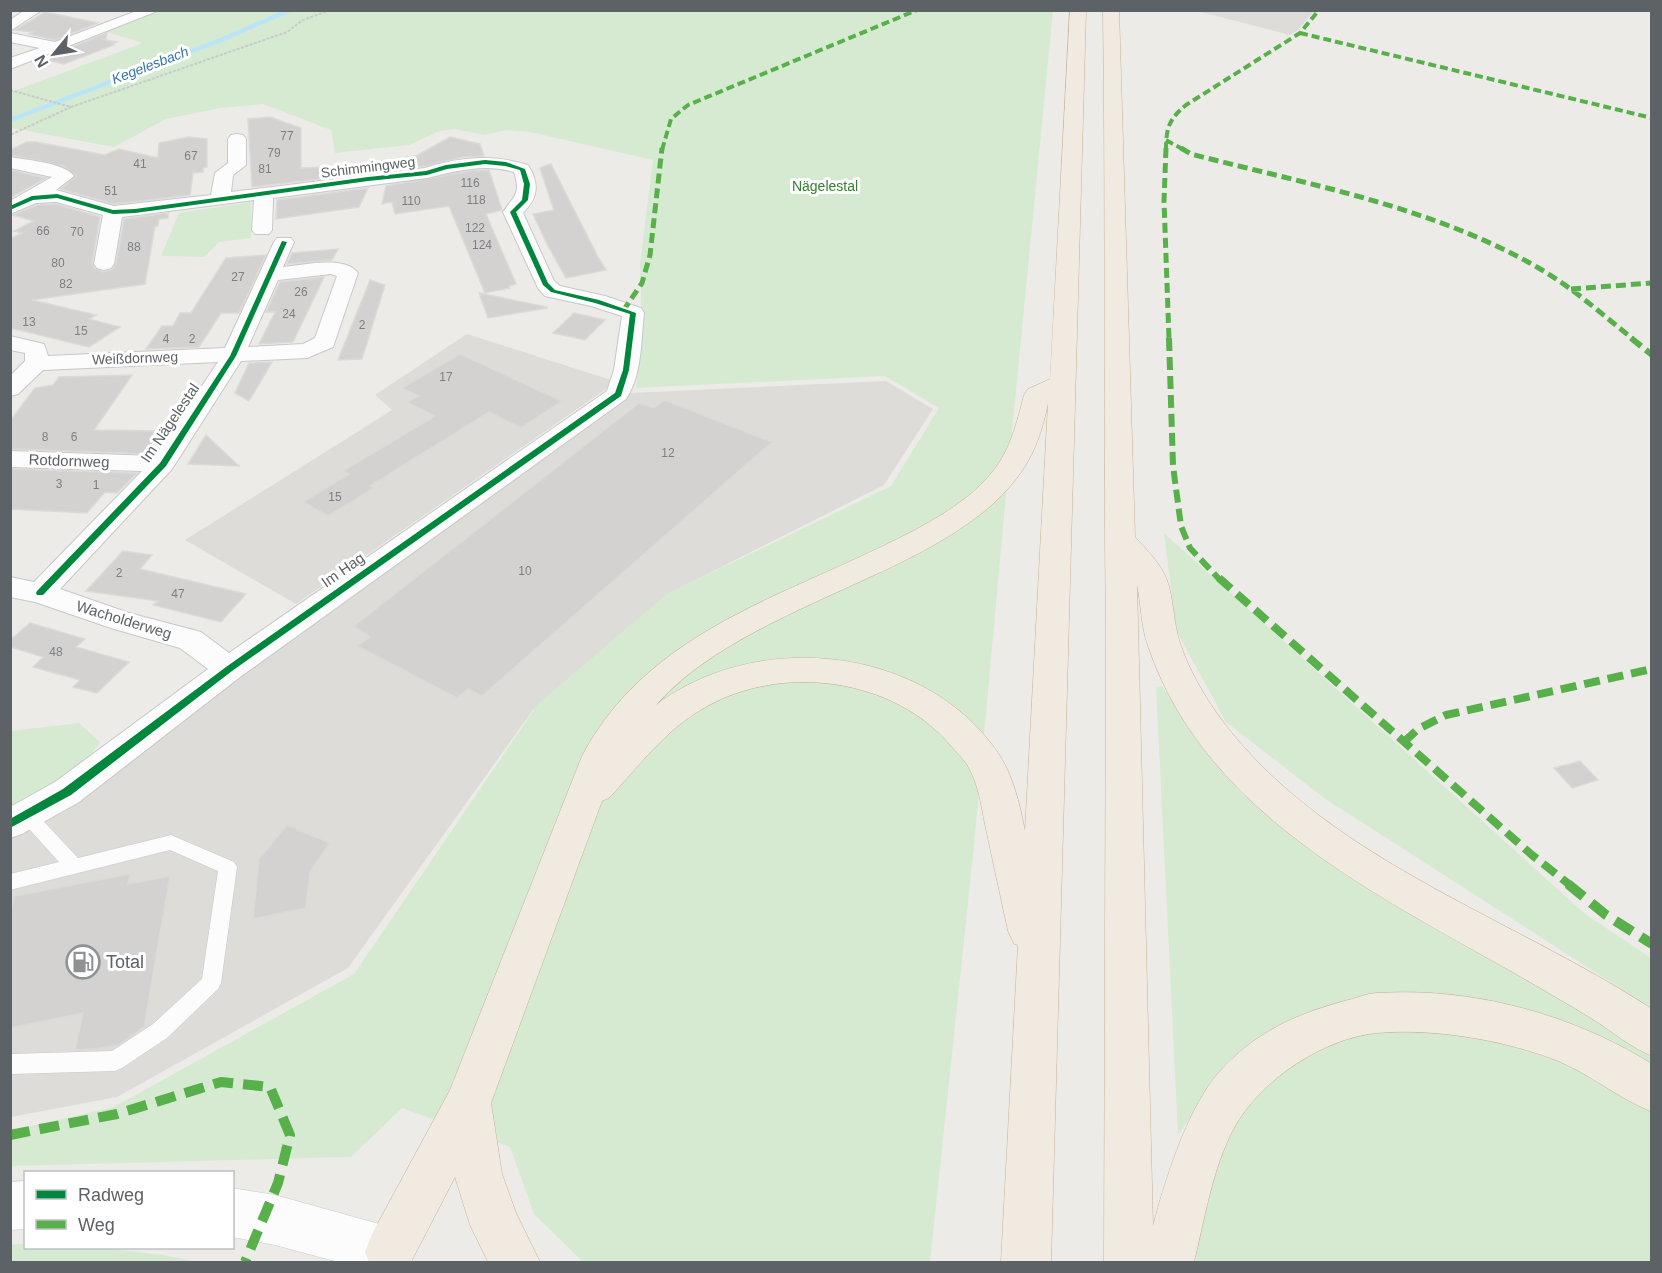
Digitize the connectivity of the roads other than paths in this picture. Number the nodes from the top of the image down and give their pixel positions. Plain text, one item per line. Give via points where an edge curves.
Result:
1 (35, 10) edge
2 (153, 10) edge
3 (1078, 10) edge
4 (1111, 10) edge
5 (10, 27) edge
6 (10, 37) edge
7 (54, 46) junction
8 (10, 64) edge
9 (237, 139) dead end
10 (10, 162) edge
11 (264, 195) junction
12 (32, 198) junction
13 (219, 200) junction
14 (10, 208) edge
15 (113, 212) junction
16 (262, 230) dead end
17 (284, 242) dead end
18 (104, 264) dead end
19 (271, 274) junction
20 (623, 311) joint
21 (10, 343) edge
22 (233, 356) junction
23 (37, 363) junction
24 (1062, 383) junction
25 (10, 389) edge
26 (10, 459) edge
27 (163, 464) junction
28 (1118, 536) junction
29 (10, 588) edge
30 (40, 593) junction
31 (229, 669) junction
32 (585, 800) junction
33 (19, 820) edge
34 (74, 866) junction
35 (10, 882) edge
36 (1037, 968) junction
37 (1652, 1035) edge
38 (10, 1064) edge
39 (1652, 1090) edge
40 (468, 1103) junction
41 (234, 1212) edge
42 (390, 1252) joint
43 (515, 1263) edge
44 (1026, 1263) edge
45 (1129, 1263) edge
46 (1169, 1263) edge

1 - 5 street
2 - 7 street
3 - 24 highway
4 - 28 highway
6 - 7 street
7 - 8 street
9 - 13 street via 237,165 224,173
10 - 12 street, Schimmingweg via 65,176
11 - 13 street, Schimmingweg
11 - 16 street
11 - 20 street, Schimmingweg via 485,162 516,166 522,169 527,184 525,200 513,212 545,284 553,291
12 - 14 street, Schimmingweg
12 - 15 street, Schimmingweg via 57,196
13 - 15 street, Schimmingweg
15 - 18 street
17 - 19 street, Im Nägelestal
19 - 22 street, Im Nägelestal
19 - 22 street, Weißdornweg via 332,268 348,273 325,342 307,351
20 - 31 street, Im Hag via 633,313 626,370 618,394
21 - 23 street via 36,349
22 - 23 street, Weißdornweg
22 - 27 street, Im Nägelestal
23 - 25 street
24 - 32 highway via 1037,395 1020,450 1009,470 991,491 943,528 753,618 689,657 639,701 618,726 600,756
24 - 36 highway
26 - 27 street, Rotdornweg
27 - 30 street, Im Nägelestal
28 - 37 highway via 1151,577 1155,615 1181,685 1229,754 1279,805 1342,852 1560,977
28 - 45 highway
29 - 30 street, Wacholderweg
30 - 31 street, Wacholderweg via 190,640
31 - 33 street, Im Hag via 67,792
32 - 36 highway via 659,722 692,699 727,682 770,672 807,670 844,673 905,690 957,726 982,757 993,779
32 - 40 highway
33 - 34 lane
34 - 35 lane
34 - 38 lane via 171,842 228,867 211,983 160,1030 115,1061
36 - 44 highway
39 - 46 highway via 1607,1061 1566,1043 1528,1030 1443,1013 1376,1013 1310,1031 1264,1060 1237,1085 1217,1113 1189,1182
40 - 42 highway
40 - 43 highway via 478,1174 495,1225
41 - 42 main road

